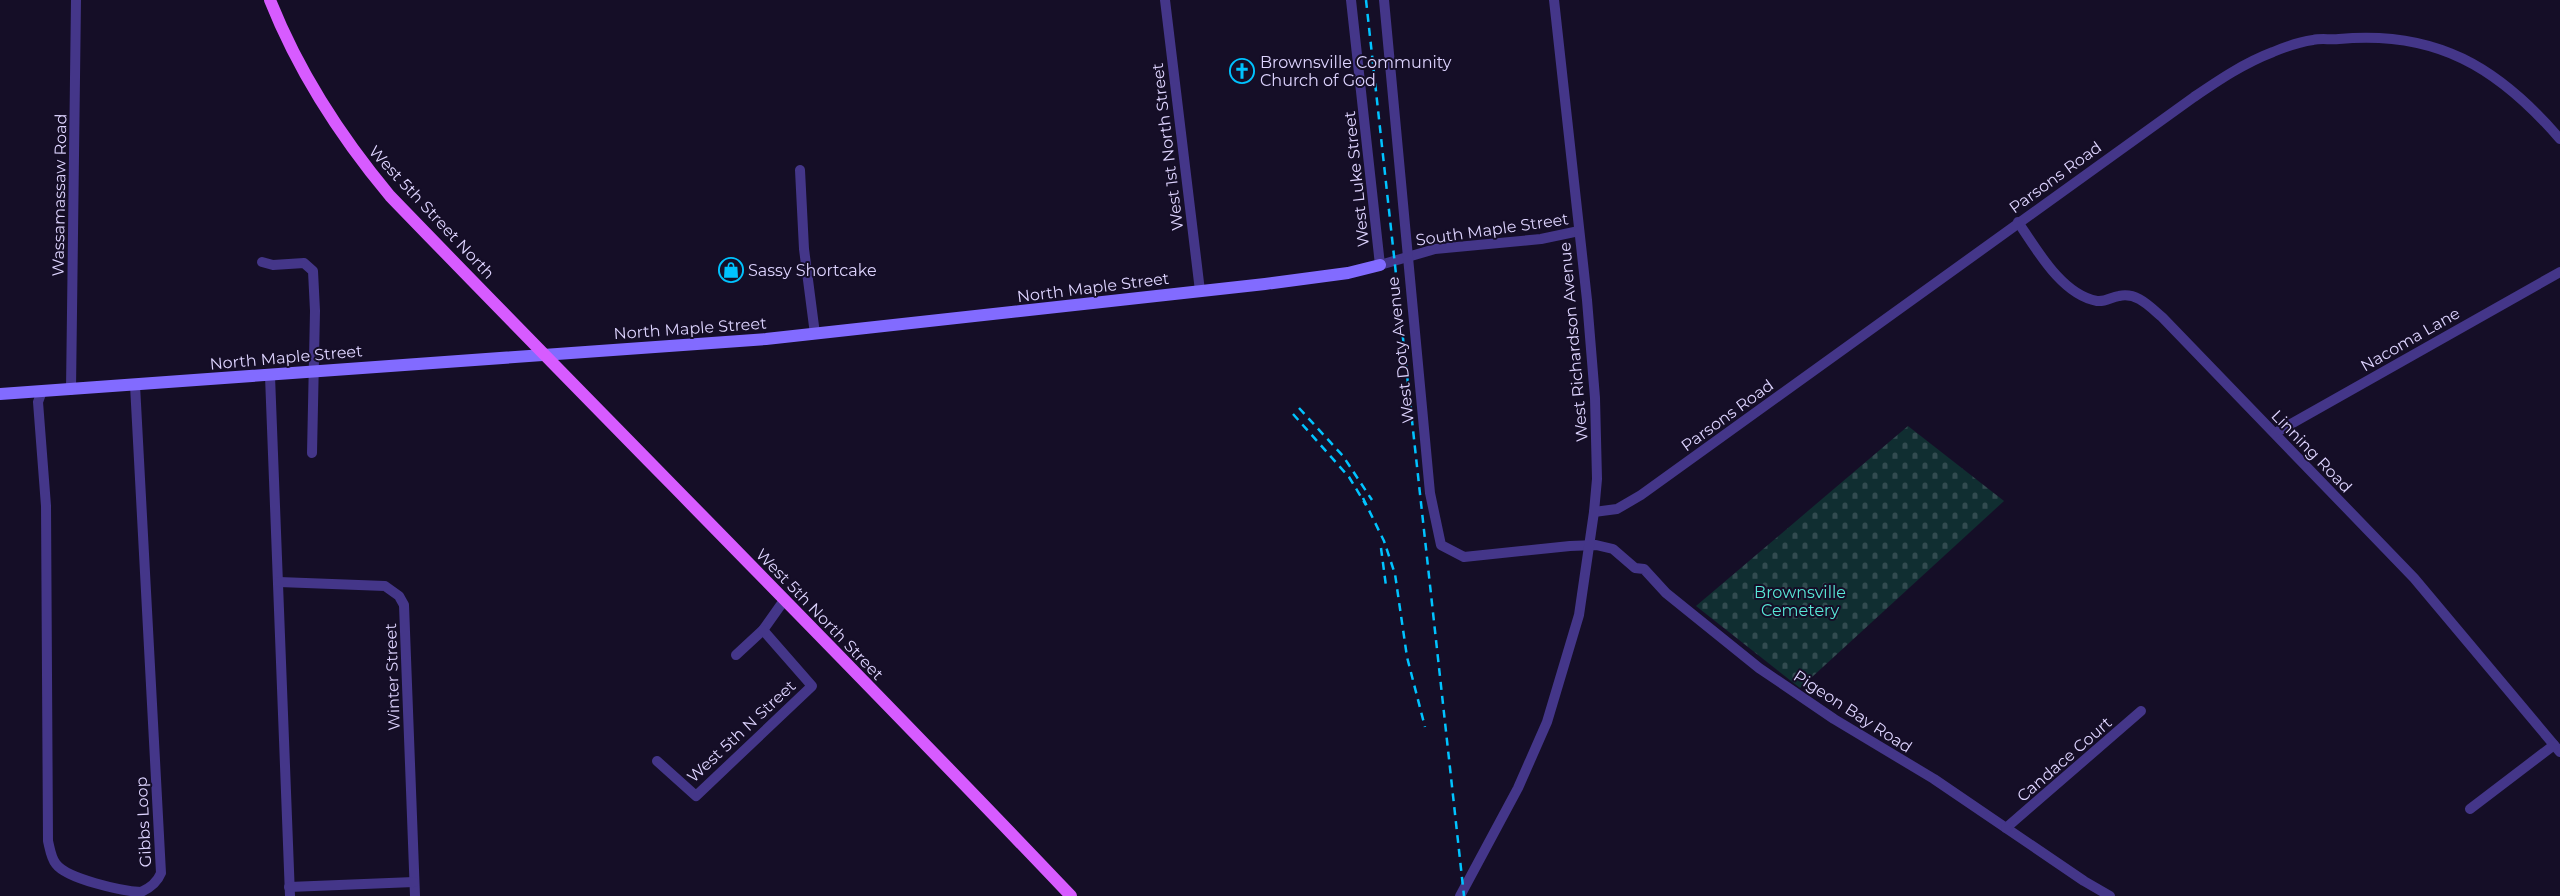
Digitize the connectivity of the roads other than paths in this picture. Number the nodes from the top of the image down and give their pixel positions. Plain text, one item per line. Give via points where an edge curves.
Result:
1 (76, 0) edge
2 (270, 0) edge
3 (1165, 0) edge
4 (1351, 0) edge
5 (1384, 0) edge
6 (1554, 0) edge
7 (2560, 139) edge
8 (800, 170) dead end
9 (2018, 222) junction
10 (1579, 231) junction
11 (1406, 257) junction
12 (262, 262) dead end
13 (1380, 265) junction
14 (2560, 272) edge
15 (1200, 291) junction
16 (815, 334) junction
17 (544, 355) junction
18 (314, 372) junction
19 (270, 376) junction
20 (135, 385) junction
21 (71, 390) junction
22 (42, 391) junction
23 (0, 394) edge
24 (2275, 433) junction
25 (312, 453) dead end
26 (1594, 512) junction
27 (1590, 545) junction
28 (279, 582) junction
29 (785, 599) junction
30 (763, 630) junction
31 (736, 655) dead end
32 (2141, 712) dead end
33 (2557, 748) edge
34 (657, 761) dead end
35 (2470, 809) dead end
36 (2006, 828) junction
37 (414, 882) junction
38 (290, 891) edge
39 (414, 896) edge
40 (1071, 896) edge
41 (1460, 896) edge
42 (2110, 896) edge

1 - 21 street, Wassamassaw Road
2 - 17 main road, West 5th Street North via 312,89 359,159 390,196
3 - 15 street, West 1st North Street
4 - 13 street, West Luke Street
5 - 11 street, West Doty Avenue
6 - 10 street, West Richardson Avenue
7 - 9 street, Parsons Road via 2532,108 2500,81 2463,59 2400,38 2314,40 2272,52 2232,72
8 - 16 street via 804,249
9 - 24 street, Linning Road via 2065,286 2100,302 2119,296 2139,298 2162,317
9 - 26 street, Parsons Road via 1641,496 1617,509
10 - 11 street, South Maple Street via 1541,239 1434,249
10 - 26 street, West Richardson Avenue via 1596,398
11 - 13 street, South Maple Street
11 - 27 street, West Doty Avenue via 1430,493 1441,545 1464,557
12 - 18 street via 272,266 304,263 312,271 315,279
13 - 15 street, North Maple Street via 1348,273
14 - 24 street, Nacoma Lane
15 - 16 street, North Maple Street
16 - 17 street, North Maple Street
17 - 18 street, North Maple Street
17 - 29 main road, West 5th North Street
18 - 19 street, North Maple Street
18 - 25 street
19 - 20 street, North Maple Street
19 - 28 street
20 - 21 street, North Maple Street
20 - 22 street, Gibbs Loop via 161,873 150,888 141,892 61,870 52,857 48,841 46,506 38,402
21 - 22 street, North Maple Street
22 - 23 street, North Maple Street
24 - 33 street, Linning Road via 2434,599
26 - 27 street, West Richardson Avenue
27 - 36 street, Pigeon Bay Road via 1613,549 1635,568 1644,569 1666,593 1760,668
27 - 41 street, West Richardson Avenue via 1579,615 1546,722 1518,788
28 - 37 street, Winter Street via 374,584 394,591 402,600
28 - 38 street
29 - 30 street
29 - 40 main road, West 5th North Street
30 - 31 street
30 - 34 street, West 5th N Street via 812,686 696,796
32 - 36 street, Candace Court
33 - 35 street
36 - 42 street, Pigeon Bay Road
37 - 38 street
37 - 39 street, Winter Street

